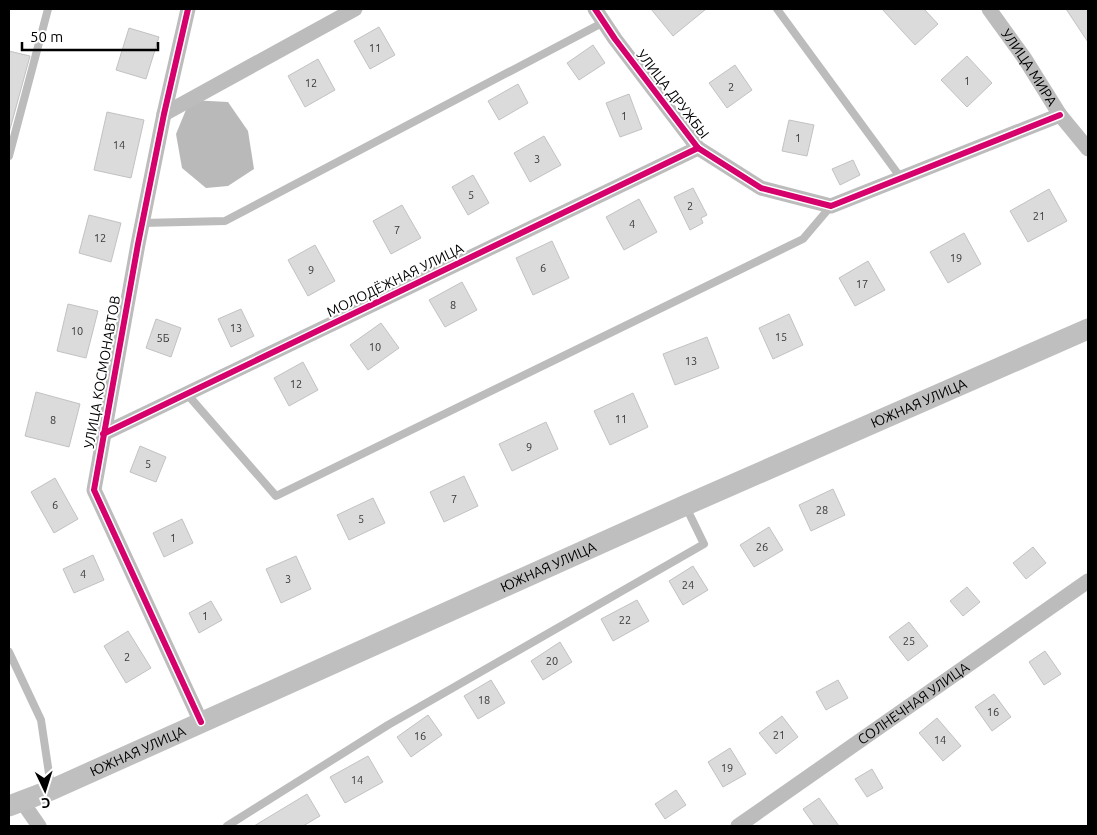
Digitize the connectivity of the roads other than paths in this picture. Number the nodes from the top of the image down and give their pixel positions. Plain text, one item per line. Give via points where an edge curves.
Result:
1 (48, 9) edge
2 (188, 9) edge
3 (356, 9) edge
4 (595, 9) edge
5 (777, 9) edge
6 (989, 9) edge
7 (604, 22) junction
8 (164, 114) junction
9 (1060, 115) junction
10 (698, 148) junction
11 (1088, 149) edge
12 (9, 156) edge
13 (901, 178) junction
14 (831, 206) junction
15 (142, 224) junction
16 (1088, 328) edge
17 (187, 394) junction
18 (104, 434) junction
19 (686, 505) junction
20 (1088, 581) edge
21 (9, 652) edge
22 (201, 722) junction
23 (51, 790) junction
24 (15, 803) edge
25 (39, 826) edge
26 (227, 826) edge
27 (738, 826) edge

1 - 12 lane
2 - 8 street, УЛИЦА КОСМОНАВТОВ
3 - 8 street
4 - 7 street, УЛИЦА ДРУЖБЫ
5 - 13 lane
6 - 9 street, УЛИЦА МИРА
7 - 10 street, УЛИЦА ДРУЖБЫ
7 - 15 lane via 225,221
8 - 15 street, УЛИЦА КОСМОНАВТОВ
9 - 11 street, УЛИЦА МИРА
9 - 13 street
10 - 14 street, УЛИЦА ДРУЖБЫ via 760,188
10 - 17 street, МОЛОДЁЖНАЯ УЛИЦА
13 - 14 street
14 - 17 lane via 803,239 276,496
15 - 18 street, УЛИЦА КОСМОНАВТОВ
16 - 19 main road, ЮЖНАЯ УЛИЦА
17 - 18 street, МОЛОДЁЖНАЯ УЛИЦА
18 - 22 street, УЛИЦА КОСМОНАВТОВ via 94,490
19 - 22 main road, ЮЖНАЯ УЛИЦА
19 - 26 lane via 704,544 388,725
20 - 27 street, СОЛНЕЧНАЯ УЛИЦА
21 - 23 lane via 41,720
22 - 23 main road, ЮЖНАЯ УЛИЦА
23 - 24 main road, ЮЖНАЯ УЛИЦА
24 - 25 street

